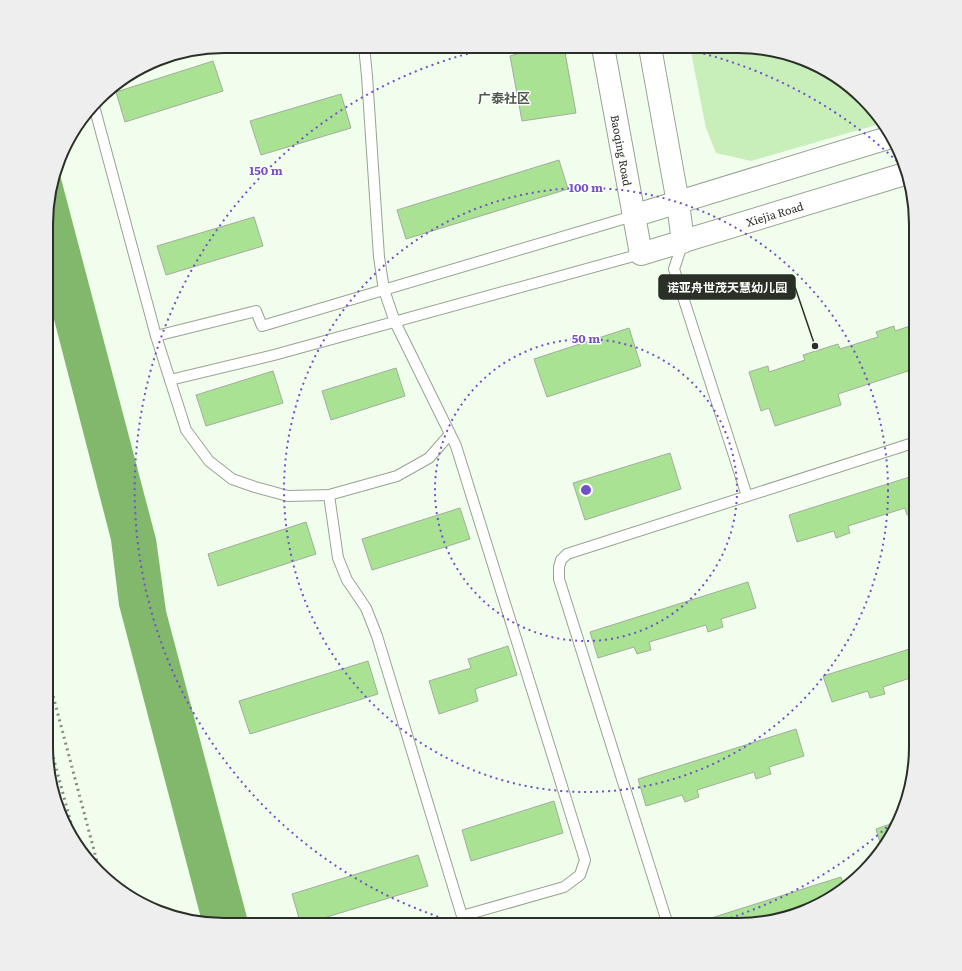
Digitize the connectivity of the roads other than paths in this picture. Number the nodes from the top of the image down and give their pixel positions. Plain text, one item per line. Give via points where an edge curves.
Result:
1 (365, 53) edge
2 (604, 53) edge
3 (651, 53) edge
4 (95, 111) edge
5 (886, 139) edge
6 (902, 175) edge
7 (678, 203) junction
8 (633, 216) junction
9 (683, 242) junction
10 (641, 254) junction
11 (384, 290) junction
12 (396, 322) junction
13 (156, 336) junction
14 (170, 380) junction
15 (450, 434) junction
16 (909, 444) edge
17 (328, 495) junction
18 (747, 496) junction
19 (666, 918) edge

1 - 11 lane via 379,257
2 - 8 main road, Baoqing Road
3 - 7 main road
4 - 13 lane
5 - 7 main road
6 - 9 main road, Xiejia Road
7 - 8 main road
7 - 9 main road
8 - 10 main road, Baoqing Road
8 - 11 lane
9 - 10 main road, Xiejia Road
9 - 18 lane via 674,269
10 - 12 lane
11 - 12 lane
11 - 13 lane via 262,326 256,311
12 - 14 lane
12 - 15 lane
13 - 14 lane
14 - 17 lane via 186,430 209,461 232,479 288,496
15 - 17 lane via 429,458 397,476
15 - 17 lane via 586,860 580,875 564,887 462,916 377,636 366,608 346,580 338,558
16 - 18 lane
18 - 19 lane via 567,554 559,567 559,579

